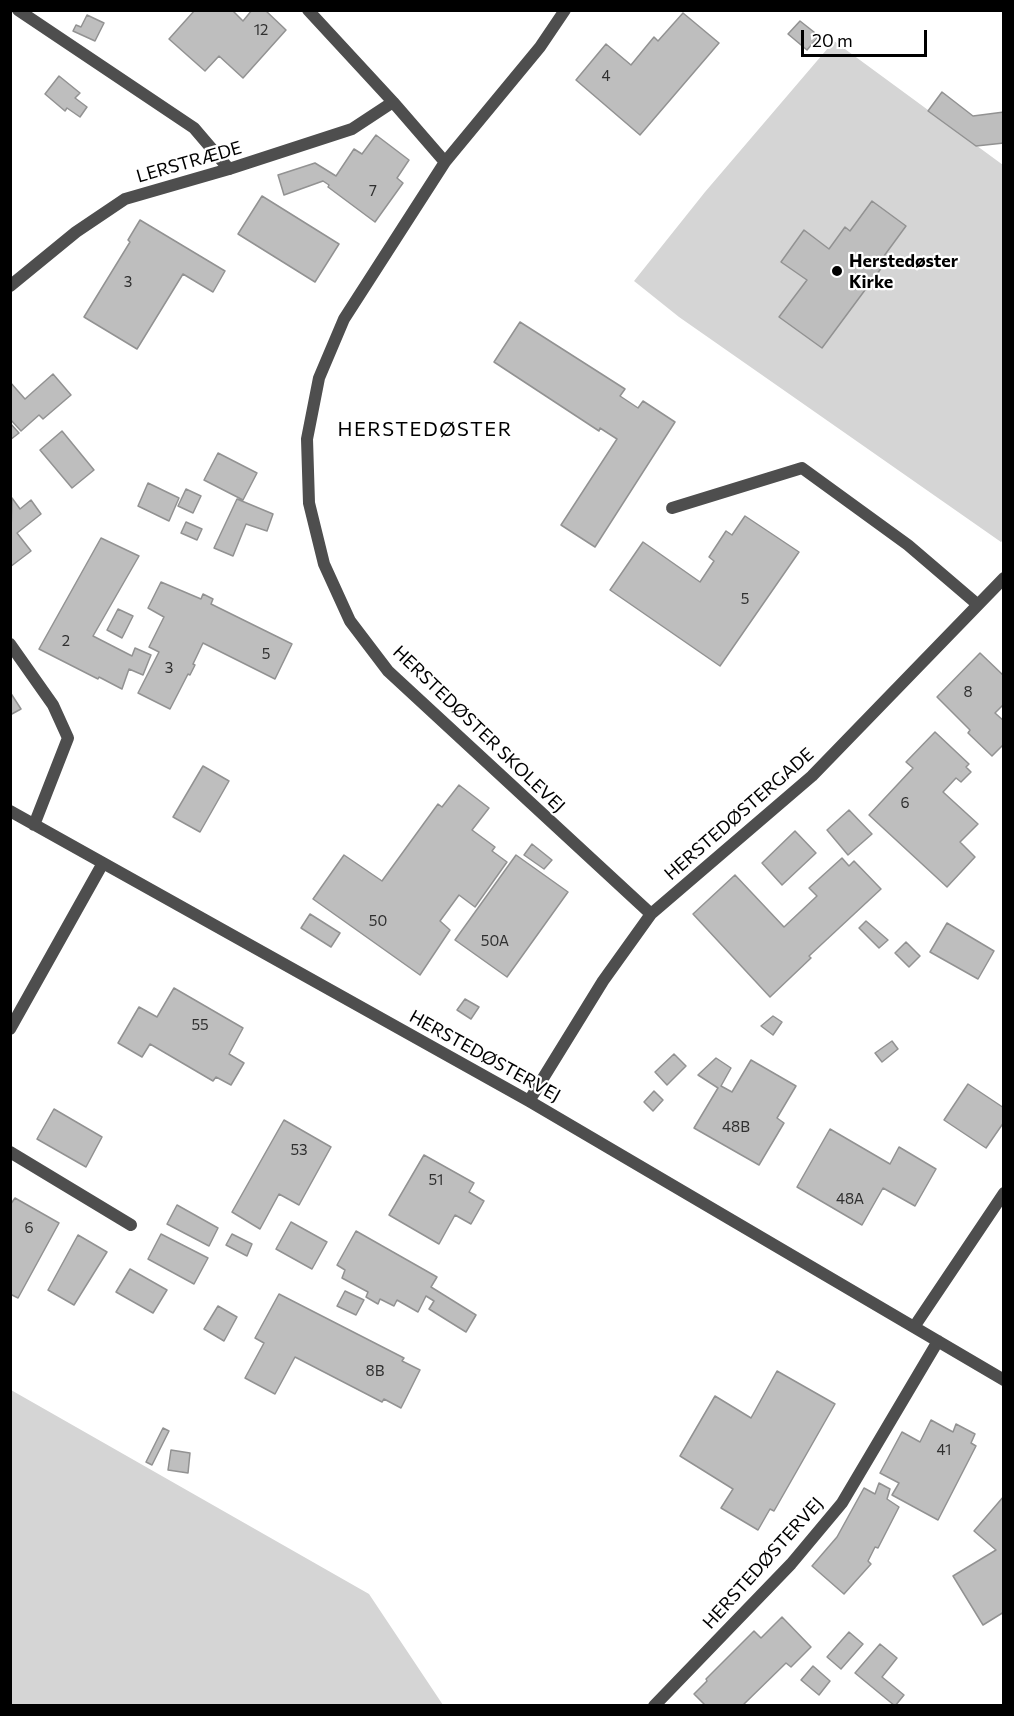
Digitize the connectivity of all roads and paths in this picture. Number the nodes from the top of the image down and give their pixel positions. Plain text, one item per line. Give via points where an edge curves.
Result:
1 (18, 10) edge
2 (308, 10) edge
3 (565, 10) edge
4 (393, 102) junction
5 (445, 162) junction
6 (230, 169) junction
7 (10, 286) edge
8 (672, 508) dead end
9 (1004, 578) edge
10 (976, 604) junction
11 (10, 644) edge
12 (10, 811) edge
13 (34, 825) junction
14 (104, 863) junction
15 (651, 914) junction
16 (10, 1029) edge
17 (529, 1101) junction
18 (10, 1152) edge
19 (1004, 1192) edge
20 (131, 1225) dead end
21 (914, 1327) junction
22 (938, 1341) junction
23 (1004, 1380) edge
24 (654, 1706) edge

1 - 6 street via 194,128
2 - 4 street
3 - 5 street, HERSTEDØSTER SKOLEVEJ via 540,47
4 - 5 street
4 - 6 street, LERSTRÆDE via 352,129
5 - 15 street, HERSTEDØSTER SKOLEVEJ via 344,319 319,378 307,439 309,503 324,564 350,621 388,671
6 - 7 street, LERSTRÆDE via 125,199 76,232
8 - 10 street via 801,468 908,545
9 - 10 street, HERSTEDØSTERGADE
10 - 15 street, HERSTEDØSTERGADE via 812,776
11 - 13 street via 53,705 68,738
12 - 13 street, HERSTEDØSTERVEJ
13 - 14 street, HERSTEDØSTERVEJ
14 - 16 street
14 - 17 street, HERSTEDØSTERVEJ
15 - 17 street, HERSTEDØSTERGADE via 603,981
17 - 21 street, HERSTEDØSTERVEJ
18 - 20 street
19 - 21 street
21 - 22 street, HERSTEDØSTERVEJ
22 - 23 street, HERSTEDØSTERVEJ
22 - 24 street, HERSTEDØSTERVEJ via 842,1503 790,1564

